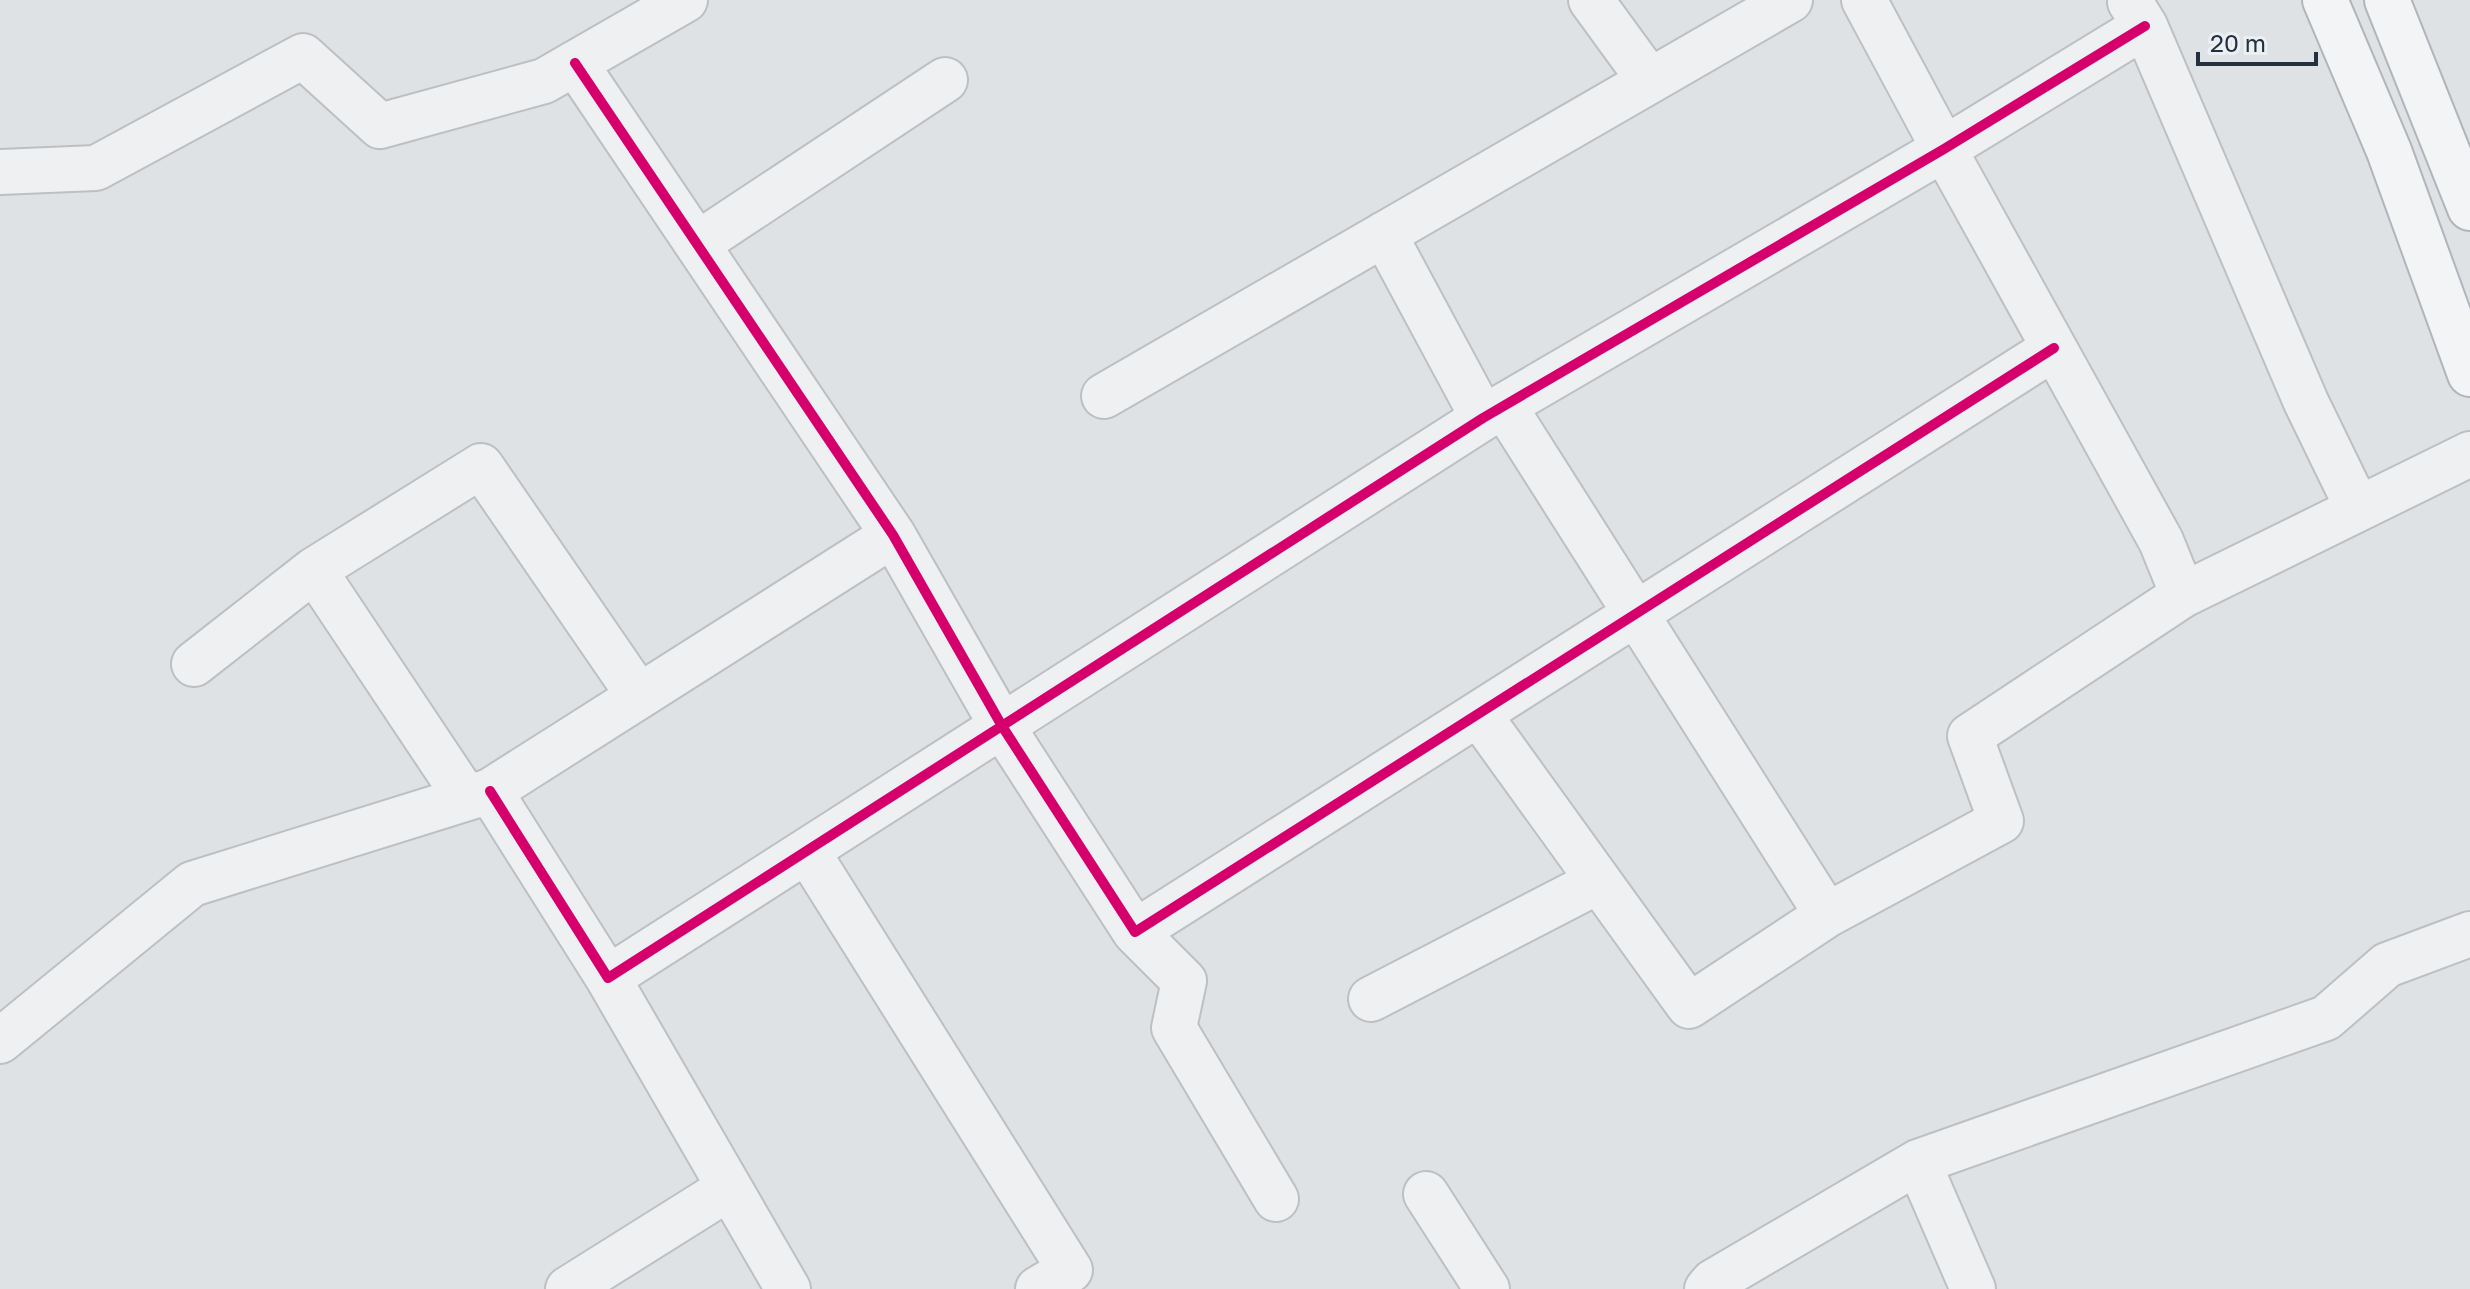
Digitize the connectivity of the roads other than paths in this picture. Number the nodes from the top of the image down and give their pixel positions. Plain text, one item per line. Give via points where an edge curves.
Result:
1 (685, 0) edge
2 (1591, 0) edge
3 (1790, 0) edge
4 (1864, 0) edge
5 (2325, 0) edge
6 (2387, 0) edge
7 (2137, 13) edge
8 (575, 63) junction
9 (945, 80) dead end
10 (1650, 81) junction
11 (1944, 149) junction
12 (0, 172) edge
13 (2470, 208) edge
14 (1384, 234) junction
15 (697, 244) junction
16 (2054, 348) junction
17 (2470, 374) edge
18 (1104, 396) dead end
19 (1494, 412) junction
20 (2470, 454) edge
21 (2358, 509) junction
22 (893, 535) junction
23 (314, 570) junction
24 (2183, 595) junction
25 (1636, 615) junction
26 (194, 664) dead end
27 (639, 696) junction
28 (1479, 715) junction
29 (1002, 726) junction
30 (478, 794) junction
31 (807, 851) junction
32 (1599, 881) junction
33 (1827, 915) junction
34 (1135, 932) junction
35 (2470, 934) edge
36 (608, 978) junction
37 (1371, 999) dead end
38 (0, 1041) edge
39 (1918, 1162) junction
40 (729, 1188) junction
41 (1426, 1194) dead end
42 (1276, 1199) dead end
43 (568, 1289) edge
44 (788, 1289) edge
45 (1038, 1289) edge
46 (1487, 1289) edge
47 (1707, 1289) edge
48 (1973, 1289) edge

1 - 8 street
2 - 10 street
3 - 10 street
4 - 11 street
5 - 17 highway via 2389,151
6 - 13 highway
7 - 11 street
7 - 21 street
8 - 12 street via 544,81 380,126 303,56 96,168
8 - 15 street
9 - 15 street
10 - 14 street
11 - 16 street
11 - 19 street
14 - 18 street
14 - 19 street
15 - 22 street
16 - 24 street via 2161,541
16 - 25 street
19 - 25 street
19 - 29 street
20 - 21 street
21 - 24 street
22 - 27 street
22 - 29 street
23 - 26 street
23 - 27 street via 481,466
23 - 30 street
24 - 33 street via 1970,736 2001,821
25 - 28 street
25 - 33 street
27 - 30 street
28 - 32 street
28 - 34 street
29 - 31 street
29 - 34 street
30 - 36 street
30 - 38 street via 192,884
31 - 36 street
31 - 45 street via 1070,1270
32 - 33 street via 1689,1006
32 - 37 street
34 - 42 street via 1184,981 1174,1028
35 - 39 street via 2387,965 2326,1018
36 - 40 street
39 - 47 street
39 - 48 street
40 - 43 street
40 - 44 street
41 - 46 street

